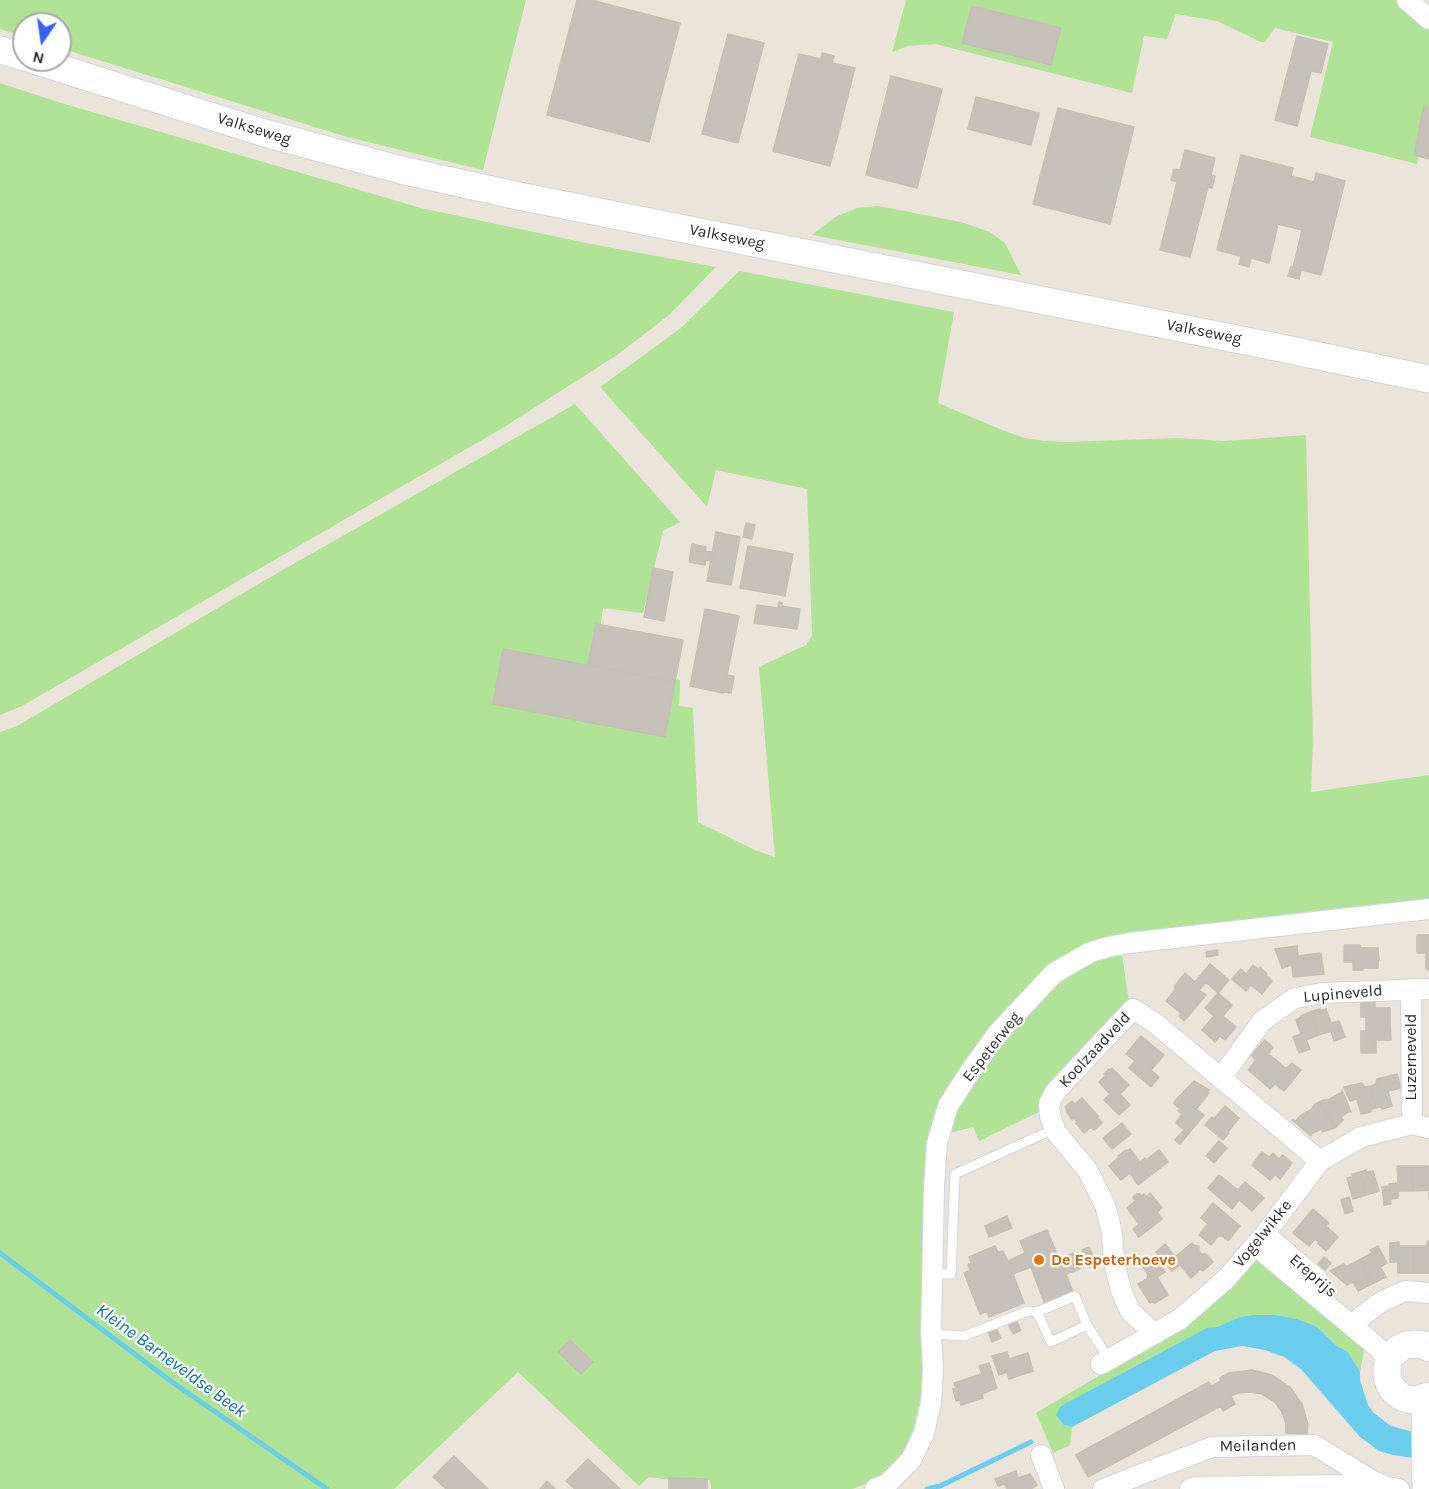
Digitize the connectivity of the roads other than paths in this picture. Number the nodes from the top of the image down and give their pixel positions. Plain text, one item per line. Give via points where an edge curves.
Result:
1 (1407, 0) edge
2 (1429, 19) edge
3 (72, 72) edge
4 (1429, 379) edge
5 (1429, 909) edge
6 (1420, 989) edge
7 (1221, 1078) junction
8 (1420, 1126) edge
9 (1043, 1134) dead end
10 (1320, 1161) junction
11 (1260, 1240) junction
12 (932, 1274) junction
13 (1429, 1293) edge
14 (1037, 1312) junction
15 (1357, 1322) junction
16 (1088, 1325) junction
17 (931, 1334) junction
18 (1155, 1334) junction
19 (1429, 1348) edge
20 (1394, 1354) junction
21 (1105, 1362) joint
22 (1419, 1408) edge
23 (1328, 1453) junction
24 (1041, 1455) dead end
25 (1188, 1456) junction
26 (1402, 1483) edge
27 (1318, 1485) junction
28 (1193, 1488) edge
29 (875, 1489) edge
30 (1054, 1489) edge
31 (1102, 1489) edge

1 - 2 street
3 - 4 main road, Valkseweg via 261,132 401,170
5 - 12 street, Espeterweg via 1129,943 1091,952 1054,972 998,1033 948,1106 936,1143
6 - 7 street, Lupineveld via 1322,993 1295,998 1262,1021
6 - 8 street, Luzerneveld
7 - 10 street, Koolzaadveld
7 - 18 street, Koolzaadveld via 1155,1023 1132,1009 1055,1092 1049,1104 1056,1132 1088,1171 1105,1205 1114,1262 1130,1311
8 - 10 street, Vogelwikke via 1361,1137
9 - 12 lane via 956,1173 951,1274
10 - 11 street, Vogelwikke
11 - 15 street, Ereprijs
11 - 18 street, Vogelwikke via 1226,1279 1180,1319
12 - 17 street, Espeterweg
13 - 15 street via 1405,1291 1381,1302
14 - 16 lane via 1075,1296
14 - 16 lane via 1051,1342
14 - 17 lane via 1028,1311 964,1336
15 - 20 street, Ereprijs
16 - 21 lane
17 - 29 street, Espeterweg via 931,1403 924,1433 911,1460 887,1484
18 - 21 street, Vogelwikke
19 - 20 main road via 1406,1345
20 - 22 main road via 1387,1367 1389,1383
22 - 26 main road
23 - 25 street, Meilanden via 1314,1445 1212,1447
23 - 26 street, Meilanden
23 - 27 street via 1327,1473
24 - 30 street
25 - 28 street
25 - 31 street, Meilanden
26 - 27 street
27 - 28 street

